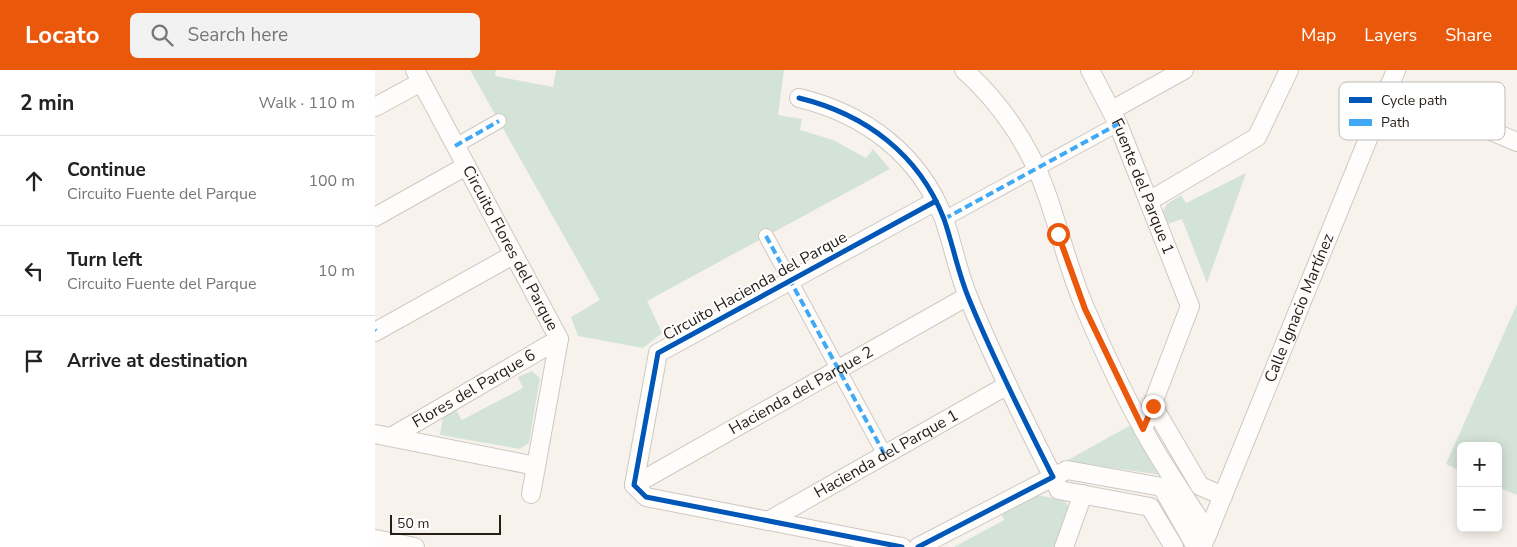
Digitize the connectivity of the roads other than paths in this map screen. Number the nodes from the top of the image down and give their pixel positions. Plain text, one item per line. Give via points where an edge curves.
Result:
1 (964, 70) edge
2 (1090, 70) edge
3 (1183, 70) edge
4 (1289, 70) edge
5 (1396, 70) edge
6 (418, 76) edge
7 (1391, 82) edge
8 (799, 98) dead end
9 (375, 107) edge
10 (1115, 117) junction
11 (499, 121) dead end
12 (1505, 137) edge
13 (1367, 140) edge
14 (1517, 142) edge
15 (455, 146) junction
16 (466, 166) junction
17 (1036, 169) junction
18 (1149, 200) junction
19 (936, 201) junction
20 (375, 217) edge
21 (944, 219) junction
22 (766, 236) dead end
23 (513, 255) junction
24 (791, 281) junction
25 (968, 296) junction
26 (375, 331) edge
27 (559, 339) junction
28 (839, 369) junction
29 (1006, 386) junction
30 (1153, 406) junction
31 (1143, 429) junction
32 (383, 436) edge
33 (885, 455) junction
34 (535, 466) junction
35 (1053, 477) junction
36 (634, 485) junction
37 (531, 494) dead end
38 (1083, 494) junction
39 (1223, 496) junction
40 (768, 521) junction
41 (375, 539) edge
42 (1205, 540) edge
43 (407, 546) edge
44 (902, 547) edge
45 (917, 547) edge
46 (1064, 547) edge
47 (1174, 547) edge
48 (1196, 547) edge

1 - 17 street via 1004,114
2 - 10 street, Fuente del Parque 1
3 - 10 street
4 - 18 street via 1257,137
5 - 7 street, Calle Ignacio Martínez
6 - 9 street
6 - 15 street, Circuito Flores del Parque
8 - 19 street via 837,110 874,129 918,170
10 - 17 street
10 - 18 street, Fuente del Parque 1
11 - 15 street
12 - 14 street
13 - 39 street, Calle Ignacio Martínez
15 - 16 street, Circuito Flores del Parque
16 - 20 street
16 - 23 street, Circuito Flores del Parque
17 - 21 street
17 - 31 street via 1046,190 1085,309
18 - 30 street, Fuente del Parque 1 via 1191,306
19 - 21 street
19 - 24 street, Circuito Hacienda del Parque
21 - 25 street
22 - 24 street
23 - 26 street
23 - 27 street, Circuito Flores del Parque
24 - 28 street
24 - 36 street, Circuito Hacienda del Parque via 658,353
25 - 28 street, Hacienda del Parque 2
25 - 29 street
27 - 32 street, Flores del Parque 6
27 - 34 street, Circuito Flores del Parque
28 - 33 street
28 - 36 street, Hacienda del Parque 2
29 - 33 street, Hacienda del Parque 1
29 - 35 street
30 - 31 street
30 - 39 street via 1200,486
31 - 42 street
32 - 34 street
33 - 40 street, Hacienda del Parque 1
34 - 37 street, Circuito Flores del Parque
35 - 38 street via 1059,490
35 - 45 street
35 - 48 street via 1067,470 1162,487
36 - 40 street via 646,497
38 - 46 street
38 - 47 street via 1150,507
39 - 42 street, Calle Ignacio Martínez
40 - 44 street
41 - 43 street

